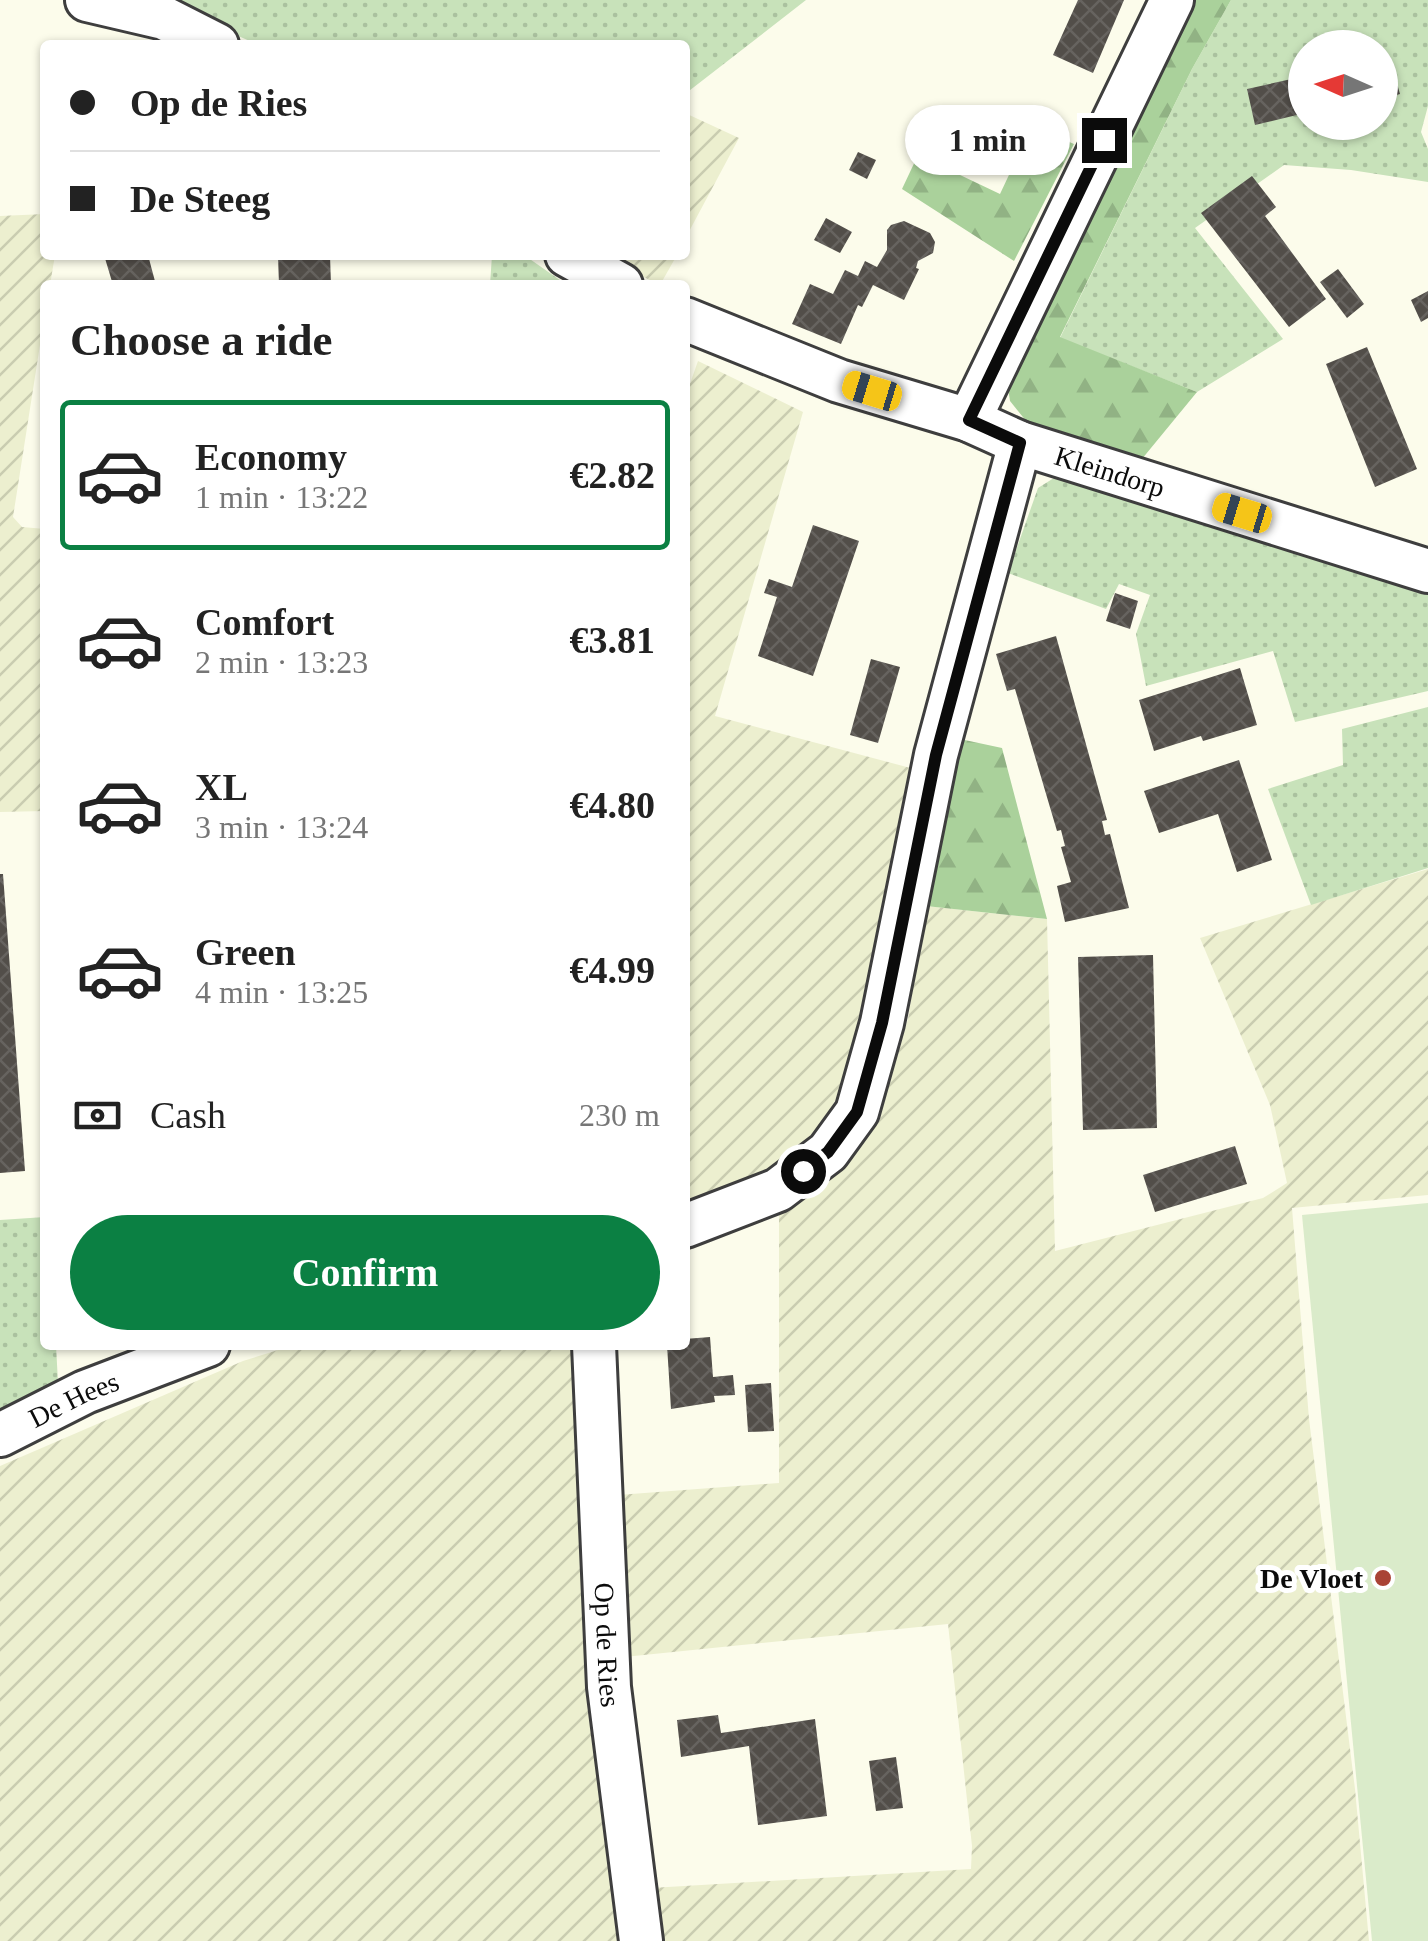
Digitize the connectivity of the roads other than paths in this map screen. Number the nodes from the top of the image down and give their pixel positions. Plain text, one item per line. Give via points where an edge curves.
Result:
1 (88, 0) edge
2 (1172, 0) edge
3 (206, 40) edge
4 (576, 260) edge
5 (612, 280) edge
6 (690, 321) edge
7 (969, 420) junction
8 (1020, 443) junction
9 (1428, 571) edge
10 (690, 1224) edge
11 (195, 1350) edge
12 (594, 1350) edge
13 (0, 1435) edge
14 (641, 1941) edge

1 - 3 street via 164,18
2 - 7 street
4 - 5 street
6 - 7 street, Kleindorp via 839,381
7 - 8 street, Kleindorp
8 - 9 street, Kleindorp
8 - 10 street via 936,755 882,1023 857,1112 828,1152 778,1190
11 - 13 street, De Hees via 85,1392
12 - 14 street, Op de Ries via 609,1687

